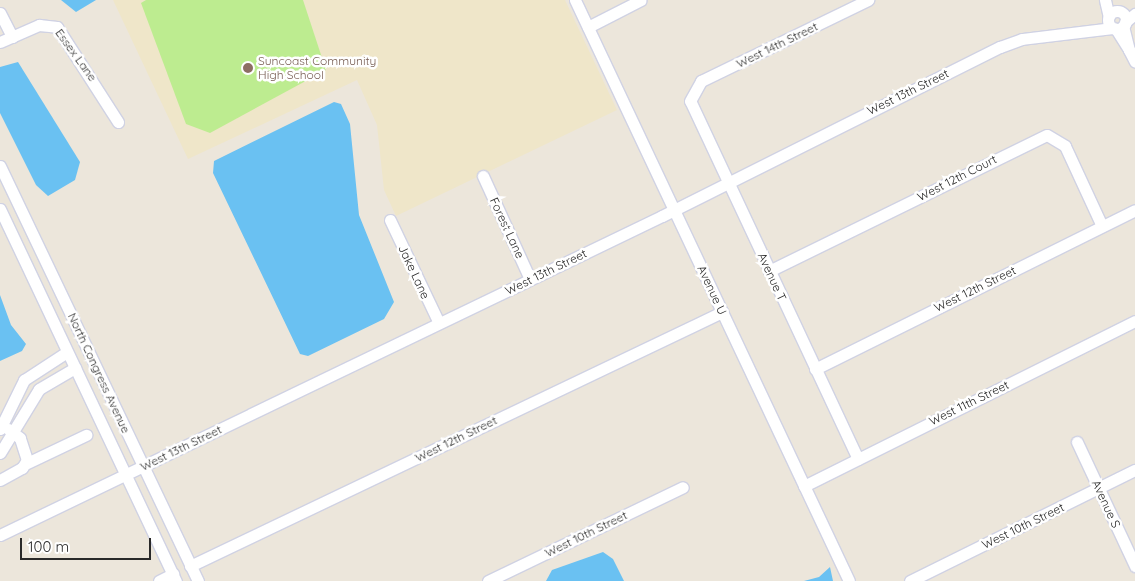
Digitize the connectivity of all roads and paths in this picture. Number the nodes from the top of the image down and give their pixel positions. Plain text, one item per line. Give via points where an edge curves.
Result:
1 (575, 0) edge
2 (641, 0) edge
3 (868, 0) edge
4 (1106, 0) edge
5 (1135, 10) edge
6 (0, 13) edge
7 (1135, 14) edge
8 (1117, 21) junction
9 (588, 26) junction
10 (12, 37) junction
11 (0, 42) edge
12 (1135, 62) edge
13 (691, 95) joint
14 (118, 122) dead end
15 (0, 166) edge
16 (483, 176) dead end
17 (726, 181) junction
18 (673, 207) junction
19 (0, 210) edge
20 (1135, 210) edge
21 (390, 220) dead end
22 (1102, 226) junction
23 (770, 272) junction
24 (530, 280) junction
25 (722, 312) junction
26 (1135, 321) edge
27 (438, 323) junction
28 (68, 352) junction
29 (75, 368) junction
30 (816, 369) junction
31 (22, 383) junction
32 (35, 393) junction
33 (1, 427) edge
34 (13, 431) junction
35 (86, 435) dead end
36 (1077, 442) dead end
37 (0, 453) edge
38 (858, 459) junction
39 (25, 464) junction
40 (143, 466) junction
41 (1135, 470) edge
42 (126, 475) junction
43 (0, 480) edge
44 (804, 486) junction
45 (683, 487) dead end
46 (1098, 488) junction
47 (0, 535) edge
48 (190, 566) junction
49 (1135, 566) edge
50 (175, 578) edge
51 (159, 581) edge
52 (198, 581) edge
53 (488, 581) edge
54 (849, 581) edge
55 (910, 581) edge

1 - 9 street, Avenue U
2 - 9 street
3 - 13 street, West 14th Street via 701,82
4 - 8 street
5 - 8 street, West 13th Street
6 - 10 street
7 - 8 street
8 - 12 street
8 - 17 street, West 13th Street via 1097,29 1007,44
9 - 18 street, Avenue U
10 - 11 street
10 - 14 street, Essex Lane via 39,25 57,27
13 - 17 street, Avenue T via 692,107
15 - 40 street, North Congress Avenue
16 - 24 street, Forest Lane
17 - 18 street, West 13th Street
17 - 23 street, Avenue T
18 - 24 street, West 13th Street
18 - 25 street, Avenue U
19 - 28 street, North Congress Avenue
20 - 22 street, West 12th Street
21 - 27 street, Jake Lane
22 - 23 street, West 12th Court via 1065,146 1046,135
22 - 30 street, West 12th Street
23 - 30 street, Avenue T
24 - 27 street, West 13th Street
25 - 44 street, Avenue U
25 - 48 street, West 12th Street
26 - 38 street, West 11th Street
27 - 40 street, West 13th Street
28 - 29 street, North Congress Avenue
28 - 31 street via 33,371
29 - 32 street
29 - 42 street, North Congress Avenue
30 - 38 street, Avenue T
31 - 32 street
31 - 33 street
32 - 34 street
33 - 34 street
34 - 37 street
34 - 39 street via 25,450
35 - 39 street
36 - 46 street, Avenue S
38 - 44 street, West 11th Street
39 - 43 street
40 - 42 street, West 13th Street
40 - 48 street, North Congress Avenue
41 - 46 street, West 10th Street
42 - 47 street, West 13th Street
42 - 50 street, North Congress Avenue
44 - 54 street, Avenue U
45 - 53 street, West 10th Street
46 - 49 street, Avenue S
46 - 55 street, West 10th Street
48 - 52 street, North Congress Avenue
50 - 51 street

